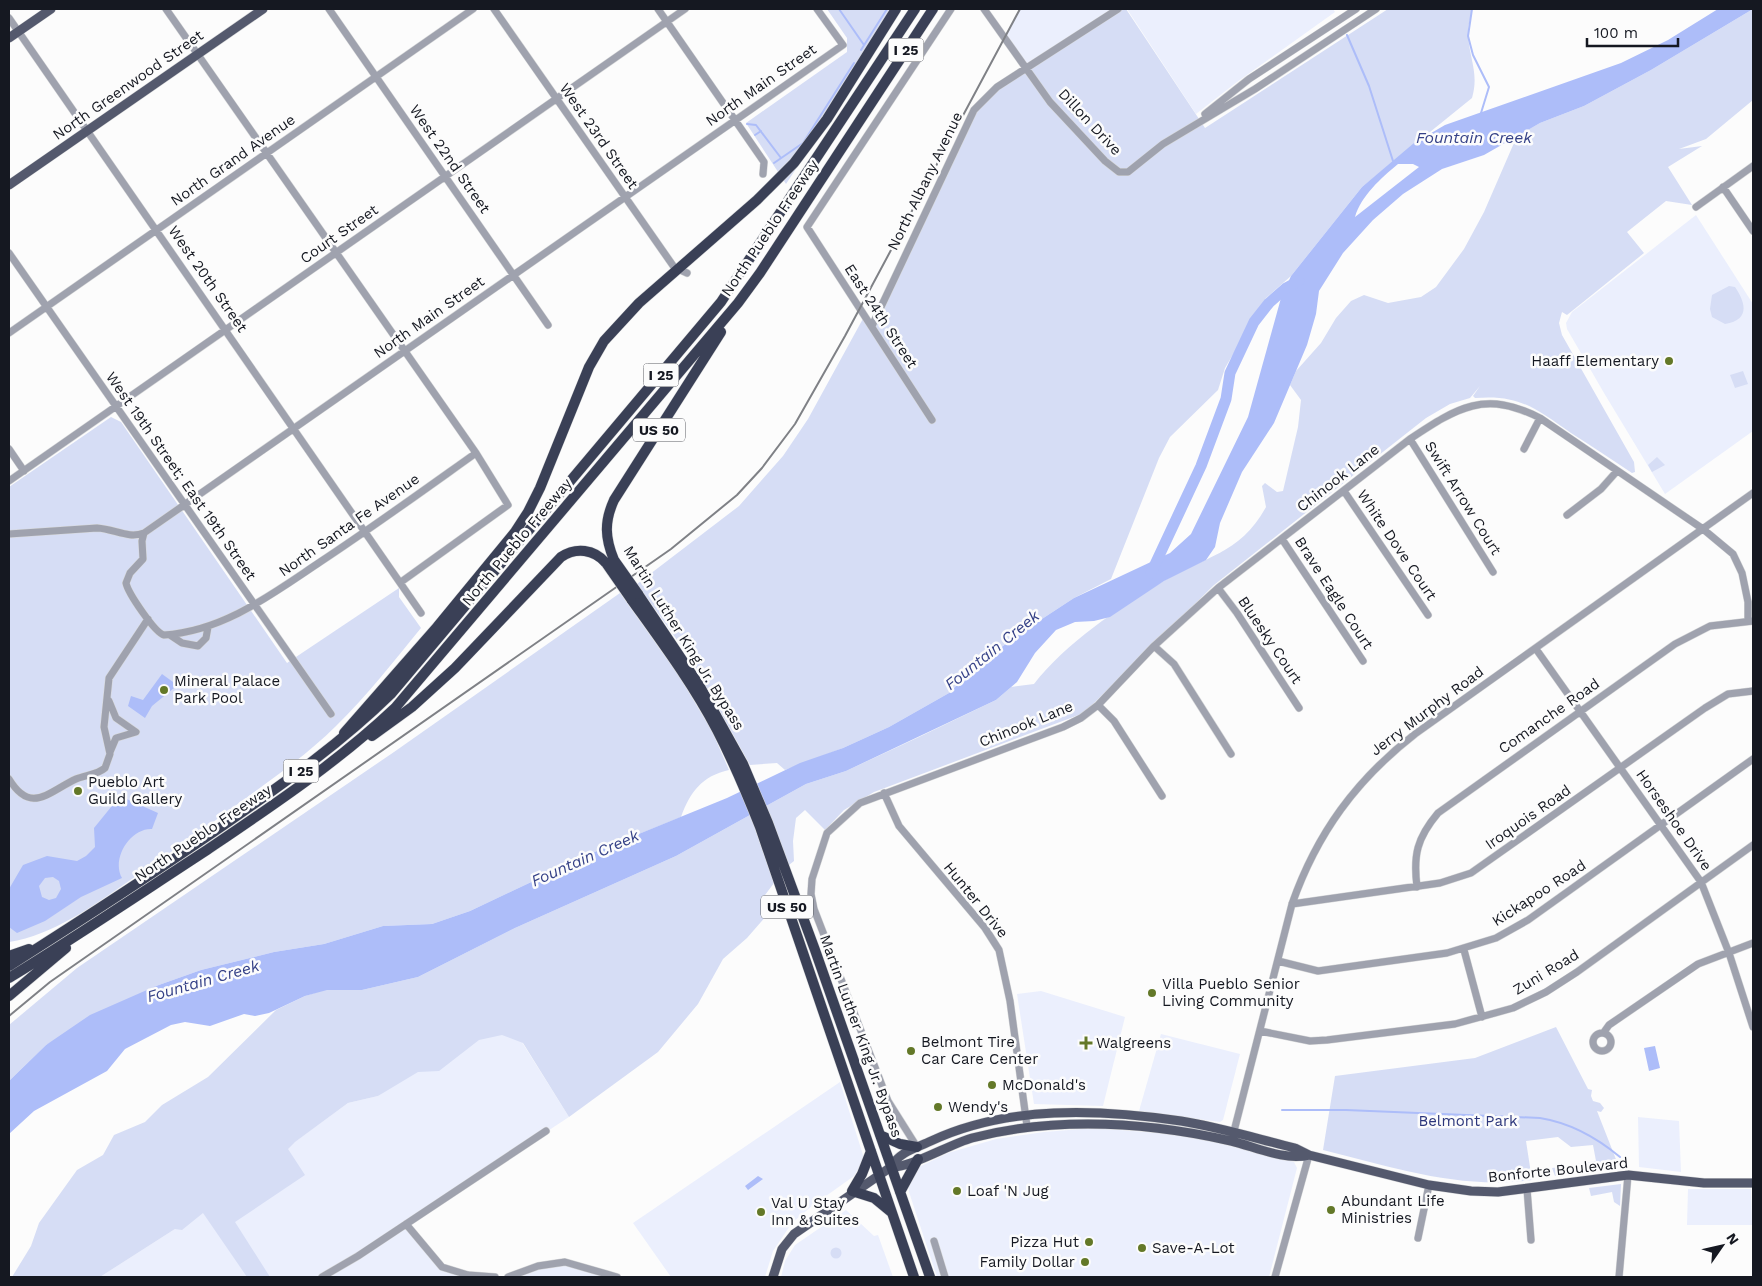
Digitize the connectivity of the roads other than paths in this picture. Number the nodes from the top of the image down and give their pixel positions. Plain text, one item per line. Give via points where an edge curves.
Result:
1 (51, 9) edge
2 (166, 9) edge
3 (263, 9) edge
4 (329, 9) edge
5 (474, 9) edge
6 (494, 9) edge
7 (658, 9) edge
8 (684, 9) edge
9 (817, 9) edge
10 (896, 9) edge
11 (915, 9) edge
12 (933, 9) edge
13 (951, 9) edge
14 (984, 9) edge
15 (1118, 9) edge
16 (1356, 9) edge
17 (1376, 9) edge
18 (9, 18) edge
19 (667, 21) junction
20 (18, 32) junction
21 (9, 38) edge
22 (198, 54) junction
23 (1027, 70) junction
24 (376, 78) junction
25 (557, 99) junction
26 (735, 120) junction
27 (1190, 128) junction
28 (86, 130) junction
29 (266, 153) junction
30 (1753, 166) edge
31 (764, 174) dead end
32 (445, 176) junction
33 (9, 185) edge
34 (1723, 187) junction
35 (625, 198) junction
36 (1696, 207) dead end
37 (157, 230) junction
38 (1753, 230) edge
39 (336, 252) junction
40 (9, 253) edge
41 (676, 269) junction
42 (687, 273) dead end
43 (513, 275) junction
44 (738, 303) junction
45 (46, 307) junction
46 (548, 325) dead end
47 (872, 326) junction
48 (226, 329) junction
49 (9, 333) edge
50 (404, 351) junction
51 (115, 406) junction
52 (1540, 418) junction
53 (932, 420) dead end
54 (294, 429) junction
55 (1410, 439) junction
56 (9, 449) edge
57 (1524, 449) dead end
58 (476, 453) junction
59 (24, 471) junction
60 (1617, 471) junction
61 (9, 481) edge
62 (1344, 490) junction
63 (1753, 493) edge
64 (184, 505) junction
65 (1567, 515) dead end
66 (1703, 529) junction
67 (366, 532) junction
68 (144, 533) junction
69 (9, 534) edge
70 (1282, 539) junction
71 (610, 561) junction
72 (1493, 572) dead end
73 (401, 582) junction
74 (1218, 588) junction
75 (253, 607) junction
76 (421, 613) dead end
77 (1428, 615) dead end
78 (148, 619) junction
79 (1750, 621) edge
80 (208, 627) junction
81 (170, 635) junction
82 (1154, 646) junction
83 (1536, 649) junction
84 (1363, 662) dead end
85 (1753, 691) edge
86 (108, 697) junction
87 (1098, 705) junction
88 (1298, 708) dead end
89 (1580, 711) junction
90 (331, 714) dead end
91 (335, 745) junction
92 (110, 754) junction
93 (1231, 754) dead end
94 (1753, 759) edge
95 (333, 761) junction
96 (1621, 768) junction
97 (10, 783) edge
98 (884, 793) junction
99 (1162, 796) dead end
100 (1662, 824) junction
101 (764, 825) junction
102 (1753, 845) edge
103 (1701, 882) junction
104 (1418, 887) junction
105 (1292, 904) junction
106 (81, 934) junction
107 (46, 942) junction
108 (1753, 943) edge
109 (1464, 950) junction
110 (1729, 952) junction
111 (9, 956) edge
112 (1278, 962) junction
113 (9, 966) edge
114 (9, 978) edge
115 (9, 996) edge
116 (1482, 1017) junction
117 (1753, 1021) edge
118 (1260, 1031) junction
119 (1604, 1032) dead end
120 (1026, 1114) junction
121 (1027, 1126) junction
122 (546, 1132) dead end
123 (880, 1135) junction
124 (1233, 1137) junction
125 (917, 1147) junction
126 (870, 1150) junction
127 (1309, 1155) junction
128 (918, 1159) junction
129 (890, 1166) junction
130 (878, 1174) junction
131 (1628, 1175) junction
132 (1753, 1183) edge
133 (1429, 1185) junction
134 (1527, 1189) junction
135 (852, 1192) junction
136 (900, 1192) junction
137 (891, 1213) junction
138 (406, 1224) junction
139 (1418, 1238) dead end
140 (1531, 1240) dead end
141 (934, 1241) dead end
142 (322, 1277) edge
143 (495, 1277) edge
144 (508, 1277) edge
145 (618, 1277) edge
146 (773, 1277) edge
147 (914, 1277) edge
148 (930, 1277) edge
149 (946, 1277) edge
150 (1275, 1277) edge
151 (1619, 1277) edge

1 - 20 main road
2 - 22 street
3 - 22 main road, North Greenwood Street
4 - 24 street, West 22nd Street
5 - 24 street, North Grand Avenue
6 - 25 street, West 23rd Street
7 - 19 street
8 - 19 street, Court Street
9 - 26 street, North Main Street via 843,45
10 - 41 highway via 800,157 757,200
11 - 91 highway, North Pueblo Freeway / I 25 via 721,302 420,661 391,694
12 - 44 highway, North Pueblo Freeway / I 25
13 - 47 street, East 24th Street via 807,227
14 - 23 street
15 - 23 street
16 - 27 street, Dillon Drive via 1243,83
17 - 27 street, Dillon Drive
18 - 20 street, West 20th Street
19 - 25 street, Court Street
19 - 26 street
20 - 21 main road
20 - 28 street, West 20th Street
22 - 28 main road, North Greenwood Street
22 - 29 street
23 - 27 street, Dillon Drive via 1056,109 1120,172 1128,172 1163,144
23 - 47 street, North Albany Avenue via 997,87 974,110
24 - 29 street, North Grand Avenue
24 - 32 street, West 22nd Street
25 - 32 street, Court Street
25 - 35 street, West 23rd Street
26 - 31 street via 764,162
26 - 35 street, North Main Street
28 - 33 main road, North Greenwood Street
28 - 37 street, West 20th Street
29 - 37 street, North Grand Avenue
29 - 39 street
30 - 34 street
32 - 39 street, Court Street
32 - 43 street, West 22nd Street
34 - 36 street
34 - 38 street
35 - 41 street, West 23rd Street
35 - 43 street, North Main Street
37 - 45 street, North Grand Avenue
37 - 48 street, West 20th Street
39 - 48 street, Court Street
39 - 50 street
40 - 45 street, West 19th Street; East 19th Street
41 - 42 street
41 - 91 highway via 604,340 588,367 540,488 515,532 437,627 351,722
43 - 46 street, West 22nd Street
43 - 50 street, North Main Street
44 - 71 highway, Martin Luther King Jr. Bypass / US 50 via 614,500 606,528
44 - 95 highway, North Pueblo Freeway / I 25 via 412,688 374,728
45 - 49 street, North Grand Avenue
45 - 51 street, West 19th Street; East 19th Street
47 - 53 street, East 24th Street
48 - 51 street, Court Street
48 - 54 street, West 20th Street
50 - 54 street, North Main Street
50 - 58 street
51 - 59 street, Court Street
51 - 64 street, West 19th Street; East 19th Street
52 - 55 street, Chinook Lane via 1518,407 1494,403 1467,407 1438,420
52 - 57 street
52 - 60 street, Chinook Lane
54 - 64 street, North Main Street
54 - 67 street, West 20th Street
55 - 62 street, Chinook Lane
55 - 72 street, Swift Arrow Court
56 - 59 street
58 - 67 street, North Santa Fe Avenue
58 - 73 street via 508,506
59 - 61 street, Court Street
60 - 65 street via 1601,489
60 - 66 street, Chinook Lane
62 - 70 street, Chinook Lane
62 - 77 street, White Dove Court
63 - 66 street, Jerry Murphy Road
64 - 68 street, North Main Street
64 - 75 street, West 19th Street; East 19th Street
66 - 79 street, Chinook Lane via 1733,554 1742,573
66 - 83 street, Jerry Murphy Road
67 - 73 street, West 20th Street
67 - 75 street, North Santa Fe Avenue
68 - 69 street via 130,537 111,529 97,528
68 - 78 street via 142,559 130,572 126,583
70 - 74 street, Chinook Lane
70 - 84 street, Brave Eagle Court
71 - 95 highway via 585,550 561,557 455,668 382,729
71 - 101 highway, Martin Luther King Jr. Bypass / US 50, bridge via 720,726 743,786
73 - 76 street, West 20th Street
74 - 82 street, Chinook Lane
74 - 88 street, Bluesky Court
75 - 80 street, North Santa Fe Avenue
75 - 90 street, West 19th Street; East 19th Street
78 - 81 street via 158,633
78 - 86 street via 108,678
79 - 89 street, Comanche Road via 1710,626 1675,644
80 - 81 street, North Santa Fe Avenue
80 - 81 street via 206,638 198,646 182,643
82 - 87 street, Chinook Lane
82 - 93 street via 1174,664
83 - 89 street, Horseshoe Drive
83 - 105 street, Jerry Murphy Road via 1415,734 1366,776 1321,839
85 - 96 street, Iroquois Road via 1728,694 1712,703
86 - 92 street via 104,727
86 - 92 street via 116,718 136,732 116,738
87 - 98 street, Chinook Lane via 1063,727
87 - 99 street via 1114,721
89 - 96 street, Horseshoe Drive
89 - 104 street, Comanche Road via 1438,813 1424,830 1417,849
91 - 107 highway, North Pueblo Freeway / I 25 via 195,845
92 - 97 street via 102,771 74,780 37,799 27,798
94 - 100 street, Kickapoo Road
95 - 106 highway, North Pueblo Freeway / I 25
96 - 100 street, Horseshoe Drive
96 - 104 street, Iroquois Road via 1471,873
98 - 120 street, Hunter Drive via 899,826 986,928 1000,950
98 - 125 street, Chinook Lane via 860,803 827,833 812,879 811,894 888,1101
100 - 103 street, Horseshoe Drive
100 - 109 street, Kickapoo Road via 1528,920 1496,938
101 - 123 highway, Martin Luther King Jr. Bypass / US 50
101 - 126 highway, Martin Luther King Jr. Bypass / US 50
102 - 103 street, Zuni Road
103 - 110 street, Horseshoe Drive
103 - 116 street, Zuni Road via 1546,992 1513,1008
104 - 105 street, Iroquois Road
105 - 112 street, Jerry Murphy Road
106 - 114 highway, North Pueblo Freeway / I 25
106 - 115 highway
107 - 111 highway
107 - 113 highway, North Pueblo Freeway / I 25
108 - 110 street
109 - 112 street, Kickapoo Road via 1318,971
109 - 116 street
110 - 117 street, Horseshoe Drive
110 - 119 street via 1682,973 1609,1025
112 - 118 street, Jerry Murphy Road
116 - 118 street, Zuni Road via 1454,1024 1327,1040 1310,1041
118 - 124 street, Jerry Murphy Road
120 - 121 street, Hunter Drive
120 - 124 main road, Bonforte Boulevard via 1106,1114 1181,1121
120 - 125 main road, Bonforte Boulevard via 981,1122
121 - 124 main road, Bonforte Boulevard via 1104,1125
121 - 128 main road, Bonforte Boulevard via 960,1142
122 - 138 street
123 - 125 highway
123 - 129 highway, Martin Luther King Jr. Bypass / US 50
124 - 127 main road, Bonforte Boulevard via 1296,1148
125 - 129 main road, Bonforte Boulevard via 896,1157
126 - 130 highway, Martin Luther King Jr. Bypass / US 50
126 - 135 highway
127 - 133 main road, Bonforte Boulevard
127 - 150 street
128 - 129 main road, Bonforte Boulevard via 900,1168
128 - 136 highway
129 - 130 main road, Bonforte Boulevard
129 - 136 highway, Martin Luther King Jr. Bypass / US 50
130 - 135 main road, Bonforte Boulevard
130 - 137 highway, Martin Luther King Jr. Bypass / US 50
131 - 132 main road, Bonforte Boulevard via 1708,1183
131 - 134 main road, Bonforte Boulevard
131 - 151 street
133 - 134 main road, Bonforte Boulevard via 1498,1192
133 - 139 street
134 - 140 street
135 - 137 highway via 874,1198
135 - 146 main road, Bonforte Boulevard via 794,1234 782,1249
136 - 148 highway, Martin Luther King Jr. Bypass / US 50
137 - 147 highway, Martin Luther King Jr. Bypass / US 50
138 - 142 street
138 - 143 street via 442,1267 468,1275
141 - 149 street
144 - 145 street via 538,1266 565,1262

